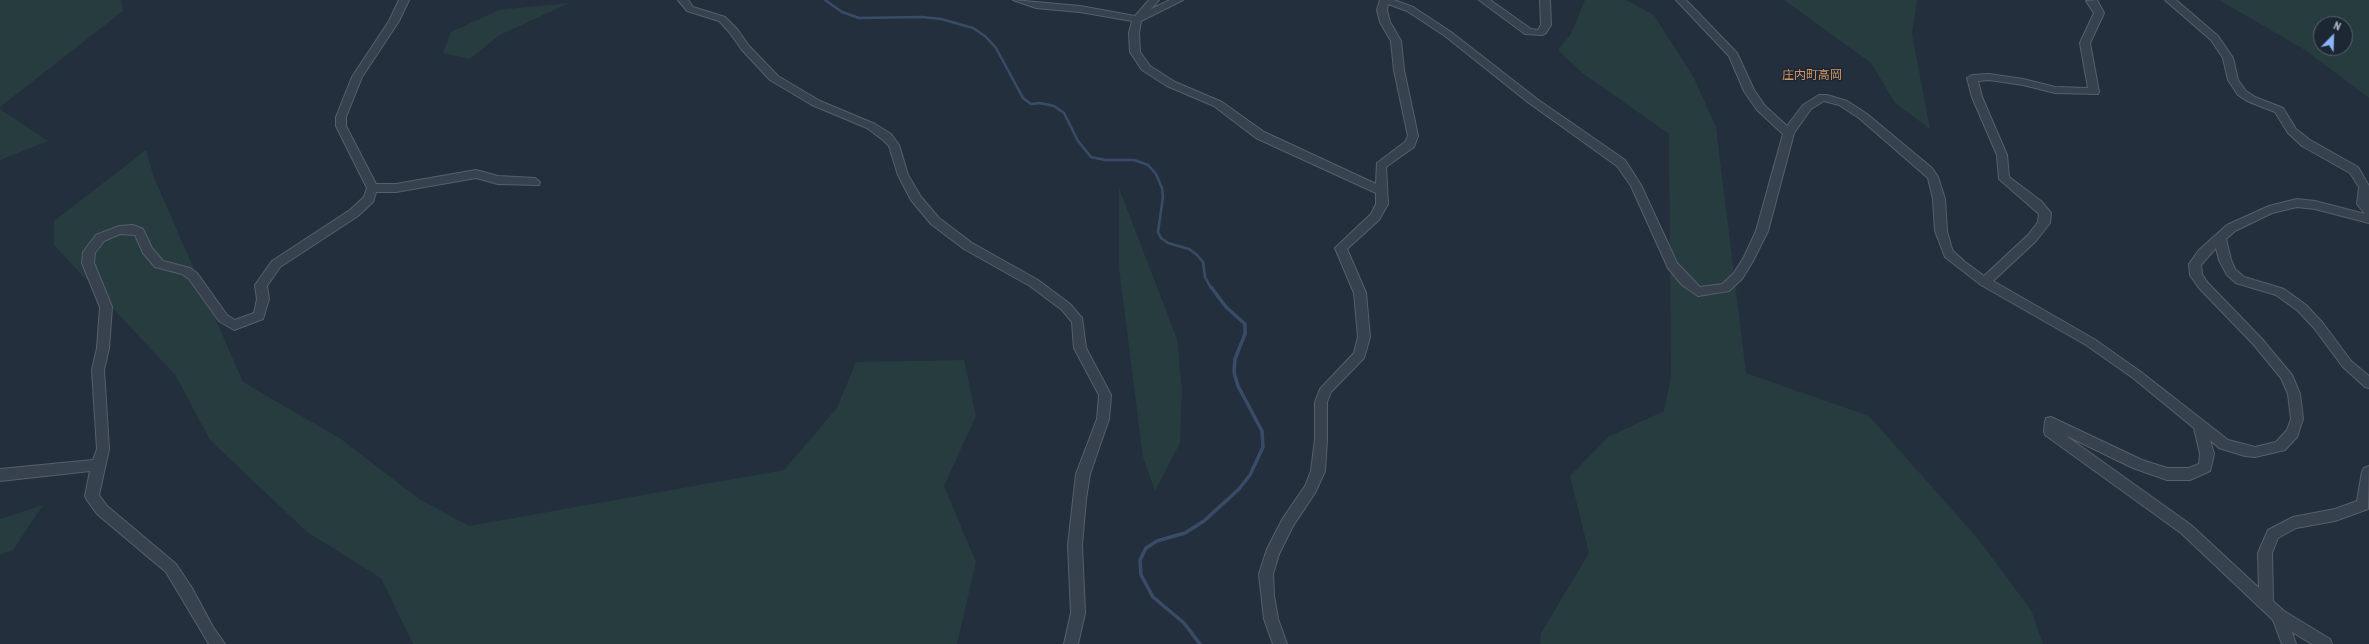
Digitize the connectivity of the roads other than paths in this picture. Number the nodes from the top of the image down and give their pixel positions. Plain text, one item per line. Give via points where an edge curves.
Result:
1 (404, 0) edge
2 (683, 0) edge
3 (1018, 0) edge
4 (1154, 0) edge
5 (1178, 0) edge
6 (1385, 0) edge
7 (1484, 0) edge
8 (1545, 0) edge
9 (1681, 0) edge
10 (2092, 0) edge
11 (2170, 0) edge
12 (1137, 19) junction
13 (1789, 133) junction
14 (535, 182) dead end
15 (372, 188) junction
16 (1382, 191) junction
17 (2369, 211) edge
18 (2369, 219) edge
19 (2220, 238) junction
20 (1985, 282) junction
21 (2369, 383) edge
22 (2200, 426) junction
23 (98, 465) junction
24 (2369, 472) edge
25 (0, 475) edge
26 (2266, 604) junction
27 (2279, 616) junction
28 (218, 644) edge
29 (1071, 644) edge
30 (1280, 644) edge
31 (2289, 644) edge
32 (2324, 644) edge

1 - 15 street via 394,21 357,77 341,117 341,126
2 - 29 street via 690,9 722,19 774,78 816,103 871,126 887,137 894,146 903,175 935,221 968,246 1034,283 1066,307 1078,321 1080,348 1105,395 1103,419 1083,474 1079,499 1075,545 1078,613
3 - 12 street via 1036,5 1080,9
4 - 12 street
5 - 12 street
6 - 13 street via 1410,9 1448,34 1533,101 1621,163 1636,184 1672,265 1698,292 1725,288 1738,276 1749,258 1762,231
6 - 16 street via 1382,10 1385,22 1396,41 1399,70 1413,136 1410,144 1381,166
7 - 8 street via 1528,32 1539,33 1546,25
9 - 13 street via 1708,26 1732,55 1749,91 1761,108
10 - 20 street via 2099,12 2085,43 2094,92 2055,90 1989,77 1972,78 1977,97 2002,155 2004,179 2045,213 2044,223 2032,238
11 - 17 street via 2215,38 2228,58 2233,80 2242,93 2279,110 2292,131 2306,143 2354,170 2364,187 2363,204
12 - 16 street via 1134,33 1135,52 1146,68 1171,84 1218,104 1260,135
13 - 20 street via 1807,107 1823,97 1843,103 1863,116 1933,177 1939,199 1941,231 1945,246 1949,254 1961,265
14 - 15 street via 498,180 476,174 396,188
15 - 23 street via 369,199 354,213 276,264 261,286 263,299 259,316 234,325 224,318 193,276 186,271 158,264 152,258 139,232 133,229 119,230 97,241 89,252 88,263 106,307 103,348 98,370 103,449
16 - 30 street via 1382,204 1375,218 1341,248 1360,293 1364,337 1360,355 1326,389 1321,402 1318,471 1272,552 1266,574 1271,619
18 - 19 street via 2297,203 2269,210 2231,228
19 - 21 street via 2225,260 2231,272 2240,280 2280,292 2302,308 2347,364
19 - 22 street via 2195,264 2196,275 2203,286 2258,342 2286,375 2294,394 2297,419 2292,434 2280,446 2255,452 2224,444
20 - 22 street via 2090,342 2137,375
22 - 26 street via 2207,454 2206,467 2190,474 2167,474 2138,464 2051,422 2050,431 2186,529
23 - 25 street
23 - 28 street via 92,496 102,510 171,568 188,592 208,632
24 - 26 street via 2364,505 2335,515 2293,523 2273,534 2264,553
26 - 27 street
27 - 31 street
27 - 32 street

